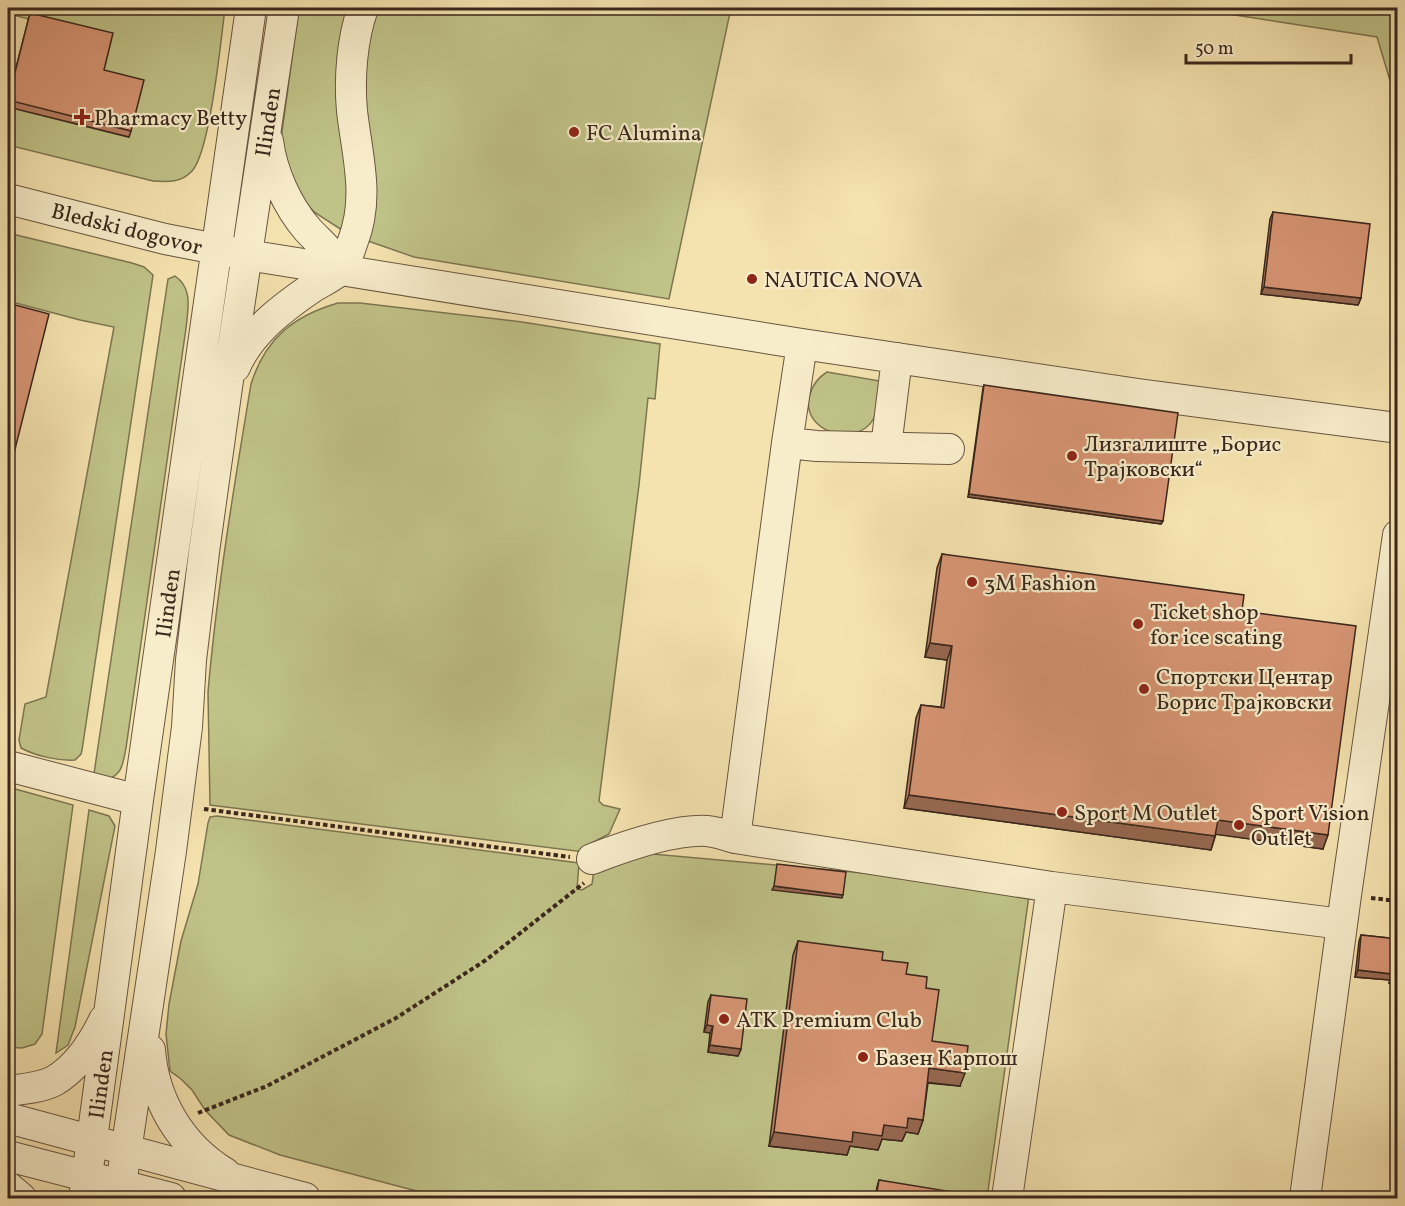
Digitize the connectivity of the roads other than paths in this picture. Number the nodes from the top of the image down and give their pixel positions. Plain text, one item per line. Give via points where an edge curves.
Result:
1 (251, 8) edge
2 (284, 8) edge
3 (363, 8) edge
4 (266, 126) junction
5 (8, 199) edge
6 (218, 250) junction
7 (247, 255) junction
8 (341, 269) junction
9 (802, 344) junction
10 (897, 358) junction
11 (227, 387) junction
12 (1398, 428) edge
13 (787, 443) junction
14 (886, 447) junction
15 (949, 449) dead end
16 (1398, 535) edge
17 (8, 766) edge
18 (138, 800) junction
19 (735, 837) junction
20 (592, 860) road end
21 (1052, 887) junction
22 (1342, 924) junction
23 (111, 1003) junction
24 (148, 1008) junction
25 (8, 1091) edge
26 (8, 1118) edge
27 (92, 1141) junction
28 (126, 1150) junction
29 (8, 1156) edge
30 (247, 1183) junction
31 (8, 1187) edge
32 (85, 1188) edge
33 (120, 1192) edge
34 (21, 1198) edge
35 (171, 1198) edge
36 (305, 1198) edge
37 (1007, 1198) edge
38 (1305, 1198) edge

1 - 6 street, Ilinden
2 - 4 street, Ilinden
3 - 8 street via 351,85 362,199 354,239
4 - 7 street, Ilinden
4 - 8 street via 269,153 286,195 306,228
5 - 6 street, Bledski dogovor
6 - 7 street, Bledski dogovor
6 - 18 street, Ilinden
7 - 8 street, Bledski dogovor
7 - 11 street, Ilinden
8 - 9 street, Bledski dogovor
8 - 11 street via 265,324 238,359
9 - 10 street, Bledski dogovor
9 - 13 street
10 - 12 street, Bledski dogovor
10 - 14 street
11 - 24 street, Ilinden via 191,660 187,726
13 - 14 street
13 - 19 street
14 - 15 street
16 - 22 street
17 - 18 street
18 - 23 street, Ilinden
19 - 20 street via 689,831 627,845
19 - 21 street
21 - 22 street
21 - 37 street
22 - 38 street
23 - 25 street via 86,1050 63,1074 33,1088
23 - 27 street, Ilinden
24 - 28 street, Ilinden
24 - 30 street via 152,1072 164,1108 187,1140 214,1166
26 - 27 street
27 - 28 street
27 - 32 street, Ilinden
28 - 30 street
28 - 33 street, Ilinden
29 - 32 street
30 - 36 street
31 - 34 street
32 - 33 street
33 - 35 street

